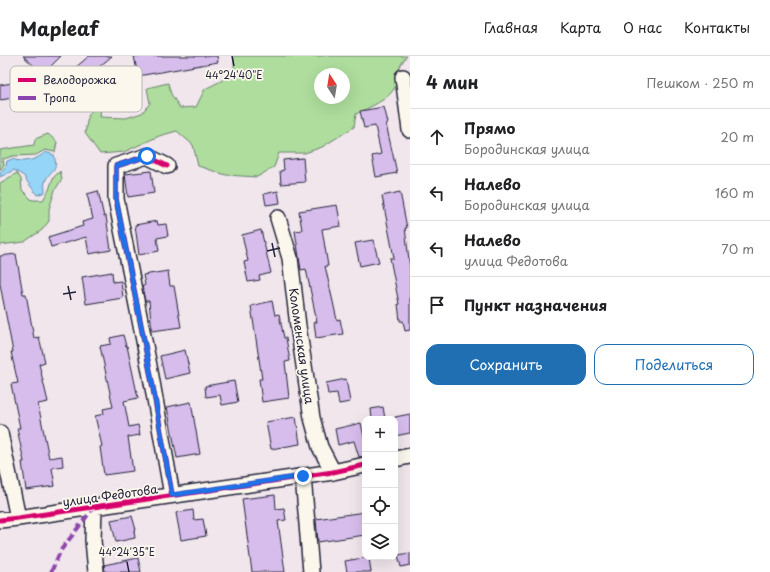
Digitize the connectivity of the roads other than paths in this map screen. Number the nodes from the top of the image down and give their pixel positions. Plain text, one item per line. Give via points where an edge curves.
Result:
1 (403, 78) dead end
2 (410, 130) edge
3 (167, 166) dead end
4 (278, 218) dead end
5 (0, 433) edge
6 (410, 456) edge
7 (398, 458) edge
8 (362, 466) edge
9 (333, 472) junction
10 (303, 476) junction
11 (172, 495) junction
12 (94, 507) junction
13 (18, 518) junction
14 (0, 520) edge
15 (96, 572) edge
16 (311, 572) edge

1 - 2 street
3 - 11 street via 147,156 116,166 116,199
4 - 9 street, Коломенская улица via 290,258 312,418 320,447
5 - 13 street
6 - 7 street
8 - 9 street, улица Федотова
9 - 10 street, улица Федотова
10 - 11 street, улица Федотова
10 - 16 street
11 - 12 street, улица Федотова
12 - 13 street, улица Федотова
12 - 15 street via 92,540
13 - 14 street, улица Федотова

